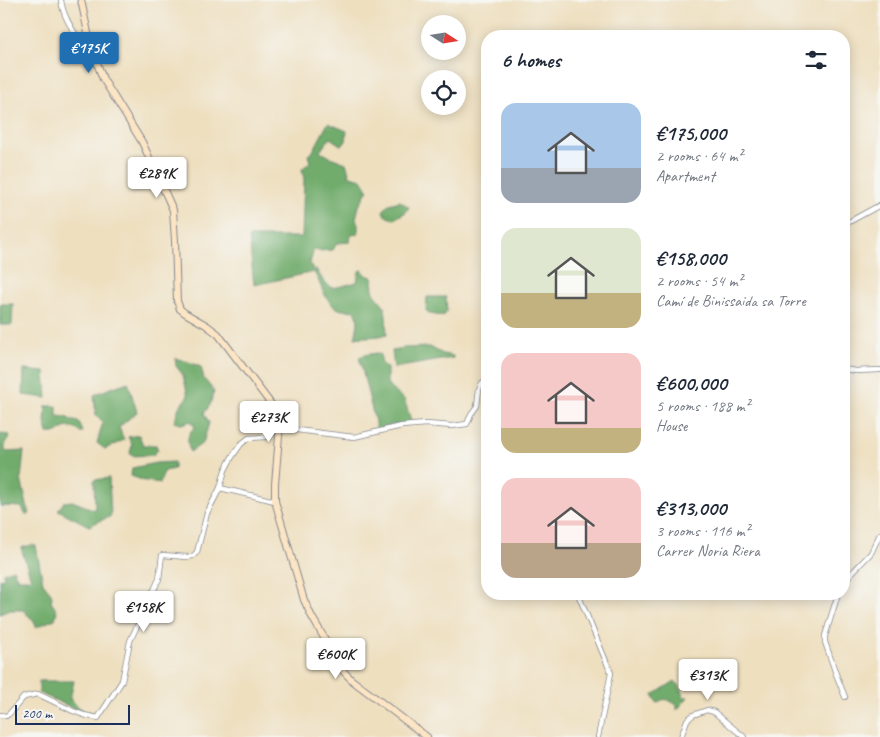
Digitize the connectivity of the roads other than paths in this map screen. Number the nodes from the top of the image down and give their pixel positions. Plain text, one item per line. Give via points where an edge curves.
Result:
1 (61, 0) edge
2 (81, 0) edge
3 (91, 47) junction
4 (880, 206) edge
5 (850, 221) edge
6 (850, 370) edge
7 (880, 370) edge
8 (481, 385) edge
9 (280, 426) junction
10 (220, 488) junction
11 (275, 501) junction
12 (880, 534) edge
13 (850, 574) edge
14 (581, 600) edge
15 (836, 600) edge
16 (845, 697) dead end
17 (0, 715) edge
18 (427, 737) edge
19 (598, 737) edge
20 (681, 737) edge
21 (744, 737) edge

1 - 3 street via 83,46
2 - 3 main road
3 - 9 main road via 98,69 142,142 173,210 180,309 218,334 274,408
4 - 5 street
6 - 7 street
8 - 9 street via 477,406 468,424 402,426 354,437
9 - 10 street via 266,437 249,438 241,444 225,470
9 - 11 main road
10 - 11 street
10 - 17 street via 207,513 197,552 187,557 162,555 159,578 130,641 122,680 98,718 84,716 38,694 24,697 10,714
11 - 18 main road via 304,600 344,672
12 - 13 street via 871,553
14 - 19 street via 611,673
15 - 16 street via 825,642
20 - 21 street via 687,720 707,710 714,712

